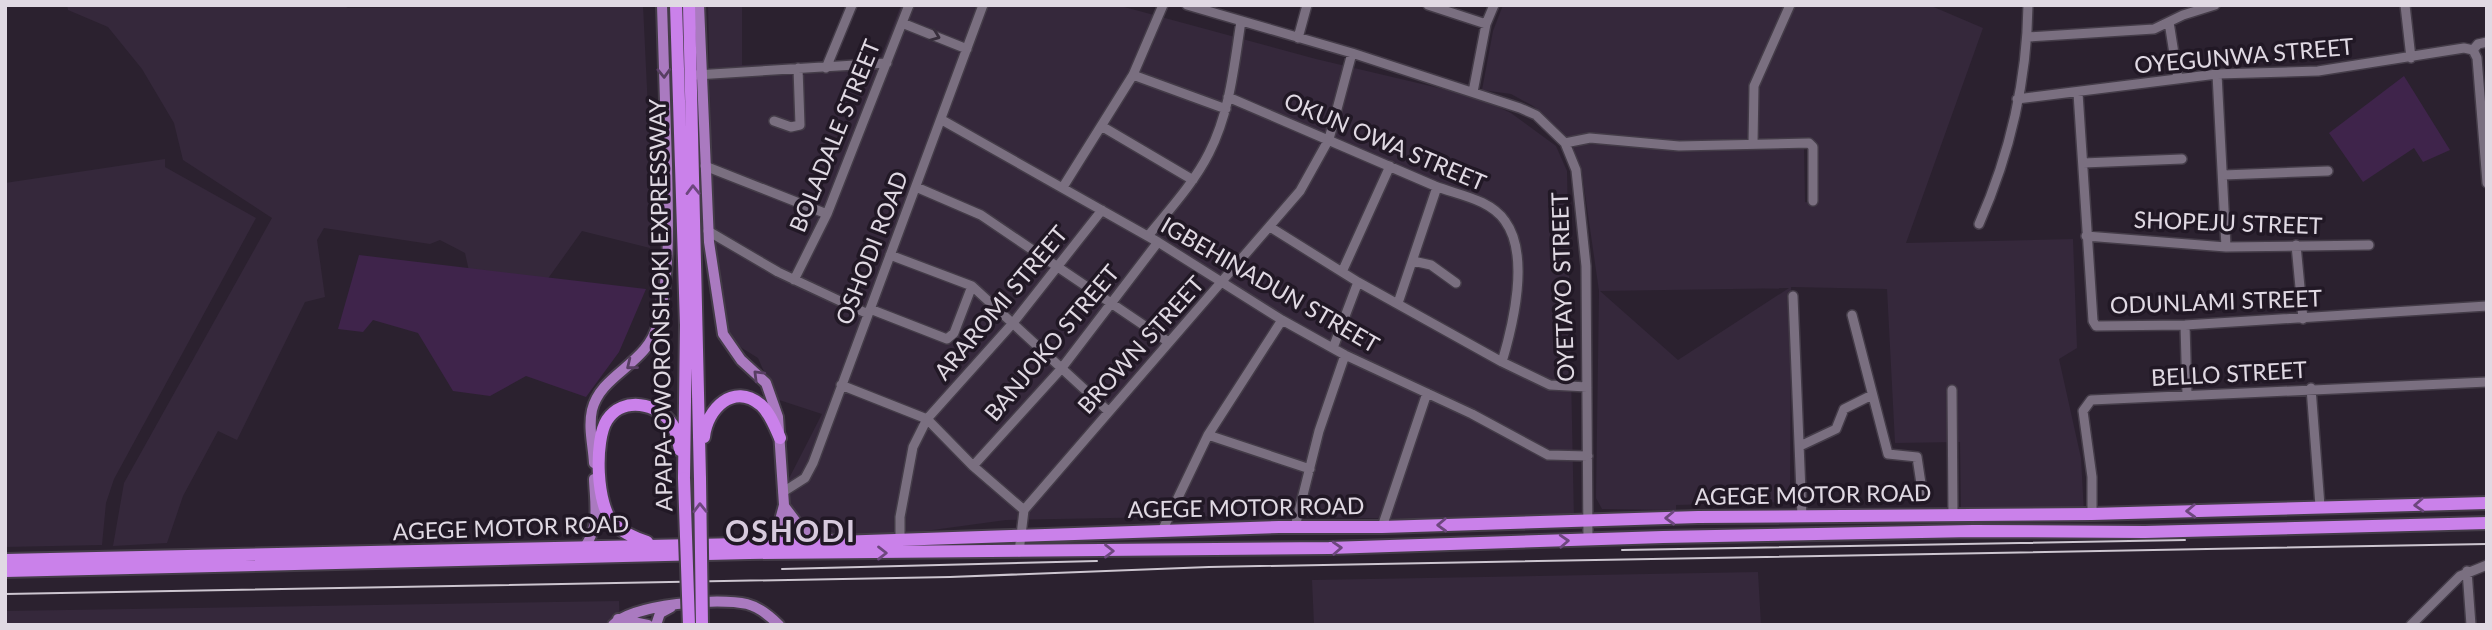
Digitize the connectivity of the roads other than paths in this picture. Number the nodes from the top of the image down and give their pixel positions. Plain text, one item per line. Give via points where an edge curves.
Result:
1 (662, 5) edge
2 (676, 5) edge
3 (689, 5) edge
4 (699, 5) edge
5 (852, 5) edge
6 (909, 5) edge
7 (983, 5) edge
8 (1163, 5) edge
9 (1187, 5) edge
10 (1307, 5) edge
11 (1428, 5) edge
12 (1493, 5) edge
13 (1790, 5) edge
14 (2028, 5) edge
15 (2215, 5) edge
16 (2405, 5) edge
17 (1241, 21) junction
18 (2169, 22) junction
19 (902, 23) junction
20 (1486, 24) junction
21 (2028, 37) junction
22 (1298, 38) junction
23 (2487, 42) edge
24 (967, 49) junction
25 (2473, 50) junction
26 (1352, 53) junction
27 (2410, 58) junction
28 (887, 63) junction
29 (798, 68) junction
30 (826, 68) junction
31 (2217, 74) junction
32 (696, 75) junction
33 (1133, 75) junction
34 (2178, 79) junction
35 (1473, 92) junction
36 (2078, 93) junction
37 (1228, 97) junction
38 (2017, 99) junction
39 (1226, 109) junction
40 (942, 120) junction
41 (774, 121) dead end
42 (1103, 127) junction
43 (1329, 139) junction
44 (1565, 143) junction
45 (1753, 143) junction
46 (2485, 158) edge
47 (2182, 159) dead end
48 (2083, 163) junction
49 (705, 166) junction
50 (1390, 166) junction
51 (2328, 171) dead end
52 (2223, 175) junction
53 (1193, 180) junction
54 (2487, 183) edge
55 (916, 187) junction
56 (1063, 187) junction
57 (1437, 187) junction
58 (1813, 201) dead end
59 (1102, 209) junction
60 (827, 214) junction
61 (1979, 224) dead end
62 (1270, 227) junction
63 (708, 231) junction
64 (1148, 236) junction
65 (2086, 236) junction
66 (1158, 242) junction
67 (2369, 245) dead end
68 (2296, 246) junction
69 (2226, 247) junction
70 (891, 255) junction
71 (1413, 261) junction
72 (1060, 267) junction
73 (1342, 272) junction
74 (794, 280) junction
75 (1223, 281) junction
76 (1358, 282) junction
77 (1456, 284) dead end
78 (972, 286) junction
79 (1793, 296) dead end
80 (1114, 302) junction
81 (1398, 303) junction
82 (2487, 306) edge
83 (869, 312) junction
84 (1852, 315) dead end
85 (2303, 319) junction
86 (1282, 320) junction
87 (1013, 323) junction
88 (2185, 325) junction
89 (1167, 341) junction
90 (1333, 348) junction
91 (1345, 355) junction
92 (1502, 362) junction
93 (1061, 369) junction
94 (2487, 382) edge
95 (841, 385) junction
96 (1587, 387) junction
97 (2311, 388) junction
98 (1952, 390) dead end
99 (1427, 393) junction
100 (1872, 395) junction
101 (2187, 396) junction
102 (1107, 410) junction
103 (927, 419) junction
104 (1208, 435) junction
105 (780, 438) junction
106 (1800, 446) junction
107 (1588, 456) junction
108 (973, 466) junction
109 (1310, 469) junction
110 (684, 478) junction
111 (700, 479) junction
112 (783, 492) junction
113 (1923, 497) dead end
114 (2487, 502) edge
115 (784, 505) junction
116 (2320, 506) junction
117 (1024, 510) junction
118 (2092, 514) junction
119 (1953, 515) junction
120 (1802, 517) junction
121 (1588, 521) junction
122 (2487, 523) edge
123 (1295, 527) junction
124 (1382, 527) junction
125 (1162, 531) junction
126 (1022, 534) junction
127 (900, 539) junction
128 (1588, 540) junction
129 (838, 542) junction
130 (774, 543) junction
131 (652, 544) junction
132 (585, 547) junction
133 (1019, 552) junction
134 (457, 555) junction
135 (5, 560) edge
136 (2487, 565) edge
137 (5, 571) edge
138 (2467, 571) junction
139 (677, 604) junction
140 (616, 622) edge
141 (648, 625) edge
142 (656, 625) edge
143 (689, 625) edge
144 (702, 625) edge
145 (779, 625) edge
146 (2411, 625) edge
147 (2471, 625) edge

1 -> 132 main road, APAPA-OWORONSHOKI EXPRESSWAY via 669,233 659,320 639,359 594,403 590,428 597,514
2 - 110 highway, APAPA-OWORONSHOKI EXPRESSWAY via 686,325
3 - 32 highway, APAPA-OWORONSHOKI EXPRESSWAY
4 - 32 main road, APAPA-OWORONSHOKI EXPRESSWAY
5 - 30 street
6 - 19 street, BOLADALE STREET
7 - 24 street, OSHODI ROAD
8 - 33 street
9 - 17 street, OYETAYO STREET
10 - 22 street
11 - 20 street
12 - 20 street
13 - 45 street via 1754,86
14 - 21 street
15 - 18 street
16 - 27 street
17 - 22 street, OYETAYO STREET
17 - 37 street
18 - 21 street via 2154,29
18 - 34 street
19 -> 24 street
19 - 28 street, BOLADALE STREET
20 - 35 street
21 - 38 street
22 - 26 street, OYETAYO STREET
23 - 25 street
24 - 40 street, OSHODI ROAD
25 - 27 street, OYEGUNWA STREET
25 - 46 street
26 - 35 street, OYETAYO STREET
26 - 43 street, BROWN STREET
27 - 31 street, OYEGUNWA STREET via 2318,71
28 - 30 street
28 - 60 street, BOLADALE STREET
29 - 30 street
29 - 32 street
29 - 41 street via 800,125
31 - 34 street, OYEGUNWA STREET
31 - 52 street
32 - 49 main road, APAPA-OWORONSHOKI EXPRESSWAY
111 -> 32 highway, APAPA-OWORONSHOKI EXPRESSWAY
33 - 39 street
33 - 42 street
34 - 36 street, OYEGUNWA STREET
35 - 44 street, OYETAYO STREET via 1536,115
36 - 38 street, OYEGUNWA STREET
36 - 48 street, ODUNLAMI STREET
37 - 39 street
37 - 43 street, OKUN OWA STREET
38 - 61 street via 1997,180
39 - 53 street
40 - 55 street, OSHODI ROAD
40 - 56 street, IGBEHINADUN STREET
42 - 53 street
42 - 56 street
43 - 50 street, OKUN OWA STREET
43 - 62 street, BROWN STREET via 1300,191
44 - 45 street via 1590,138 1679,146
44 - 96 street, OYETAYO STREET via 1576,170 1582,206
45 - 58 street via 1812,144
46 - 54 street
47 - 48 street
48 - 65 street, ODUNLAMI STREET
49 - 60 street
49 - 63 main road, APAPA-OWORONSHOKI EXPRESSWAY
50 - 57 street, OKUN OWA STREET
50 - 73 street
51 - 52 street
52 - 69 street
53 - 64 street
55 - 70 street, OSHODI ROAD
55 - 72 street via 981,215
56 - 59 street, IGBEHINADUN STREET
57 - 71 street
57 - 92 street, OKUN OWA STREET via 1491,206 1510,229 1518,285
59 - 64 street, IGBEHINADUN STREET
59 - 72 street, ARAROMI STREET
60 - 74 street, BOLADALE STREET
62 - 73 street
62 - 75 street, BROWN STREET
63 - 74 street
105 -> 63 main road, APAPA-OWORONSHOKI EXPRESSWAY via 766,383 741,360 723,334
64 - 66 street, IGBEHINADUN STREET
65 - 69 street, SHOPEJU STREET
65 - 88 street, ODUNLAMI STREET via 2096,326
66 - 75 street, IGBEHINADUN STREET
66 - 80 street, BANJOKO STREET
67 - 68 street, SHOPEJU STREET
68 - 69 street, SHOPEJU STREET
68 - 85 street
70 - 78 street
70 - 83 street, OSHODI ROAD
71 - 77 street via 1431,265
71 - 81 street
72 - 80 street
72 - 87 street, ARAROMI STREET
73 - 76 street
74 - 83 street
75 - 86 street, IGBEHINADUN STREET
75 - 89 street, BROWN STREET
76 - 81 street
76 - 90 street
78 - 83 street via 947,340
78 - 87 street
79 - 106 street
80 - 89 street
80 - 93 street, BANJOKO STREET
81 - 92 street
82 - 85 street, ODUNLAMI STREET
83 - 95 street, OSHODI ROAD
84 - 100 street
85 - 88 street, ODUNLAMI STREET
86 - 90 street, IGBEHINADUN STREET
86 - 104 street
87 - 93 street
87 - 103 street, ARAROMI STREET
88 - 101 street
89 - 102 street, BROWN STREET
90 - 91 street, IGBEHINADUN STREET
91 - 99 street, IGBEHINADUN STREET
91 - 109 street
92 - 96 street via 1550,385
93 - 102 street
93 - 108 street, BANJOKO STREET
94 - 97 street, BELLO STREET
95 - 103 street
95 - 112 street, OSHODI ROAD via 805,478
96 - 107 street, OYETAYO STREET
97 - 101 street, BELLO STREET
97 - 116 street
98 - 119 street
99 - 107 street, IGBEHINADUN STREET via 1548,455
99 - 124 street
100 - 106 street via 1844,409 1836,429
100 - 113 street via 1888,454 1917,457
101 - 118 street, BELLO STREET via 2091,400 2086,404
102 - 117 street, BROWN STREET
103 - 108 street
103 - 127 street, ARAROMI STREET via 913,447
104 - 109 street
104 - 125 street
105 - 111 highway via 759,403 741,397 716,407 705,430
105 - 112 main road, APAPA-OWORONSHOKI EXPRESSWAY
106 - 120 street
107 - 121 street, OYETAYO STREET
108 - 117 street
109 - 123 street
110 - 131 highway via 677,435 668,419 644,405 625,406 608,419 600,442 604,509 613,524
110 - 143 highway, APAPA-OWORONSHOKI EXPRESSWAY, bridge
144 -> 111 highway, APAPA-OWORONSHOKI EXPRESSWAY, bridge
112 - 115 main road, APAPA-OWORONSHOKI EXPRESSWAY
114 -> 116 highway, AGEGE MOTOR ROAD
115 - 129 main road via 800,527
115 - 130 main road, APAPA-OWORONSHOKI EXPRESSWAY
116 -> 118 highway, AGEGE MOTOR ROAD
117 - 126 street
118 - 119 highway, AGEGE MOTOR ROAD
119 - 120 highway, AGEGE MOTOR ROAD
120 -> 121 highway, AGEGE MOTOR ROAD
121 -> 124 highway, AGEGE MOTOR ROAD
121 - 128 street, OYETAYO STREET
122 - 128 highway, AGEGE MOTOR ROAD via 2145,533 1973,531
123 - 124 highway, AGEGE MOTOR ROAD
123 - 125 highway, AGEGE MOTOR ROAD
125 - 126 highway, AGEGE MOTOR ROAD
126 - 127 highway, AGEGE MOTOR ROAD
126 - 133 street
127 - 129 highway, AGEGE MOTOR ROAD
133 -> 128 highway, AGEGE MOTOR ROAD
129 - 130 highway, AGEGE MOTOR ROAD
130 - 131 highway, AGEGE MOTOR ROAD
131 - 132 highway, AGEGE MOTOR ROAD
132 - 134 highway, AGEGE MOTOR ROAD
134 -> 133 highway, AGEGE MOTOR ROAD
134 - 135 highway, AGEGE MOTOR ROAD
134 - 137 highway, AGEGE MOTOR ROAD
136 - 138 street
138 - 146 street
138 - 147 street
139 - 140 main road via 640,609
139 - 142 main road via 660,613
139 - 145 main road via 748,604
140 - 141 main road

